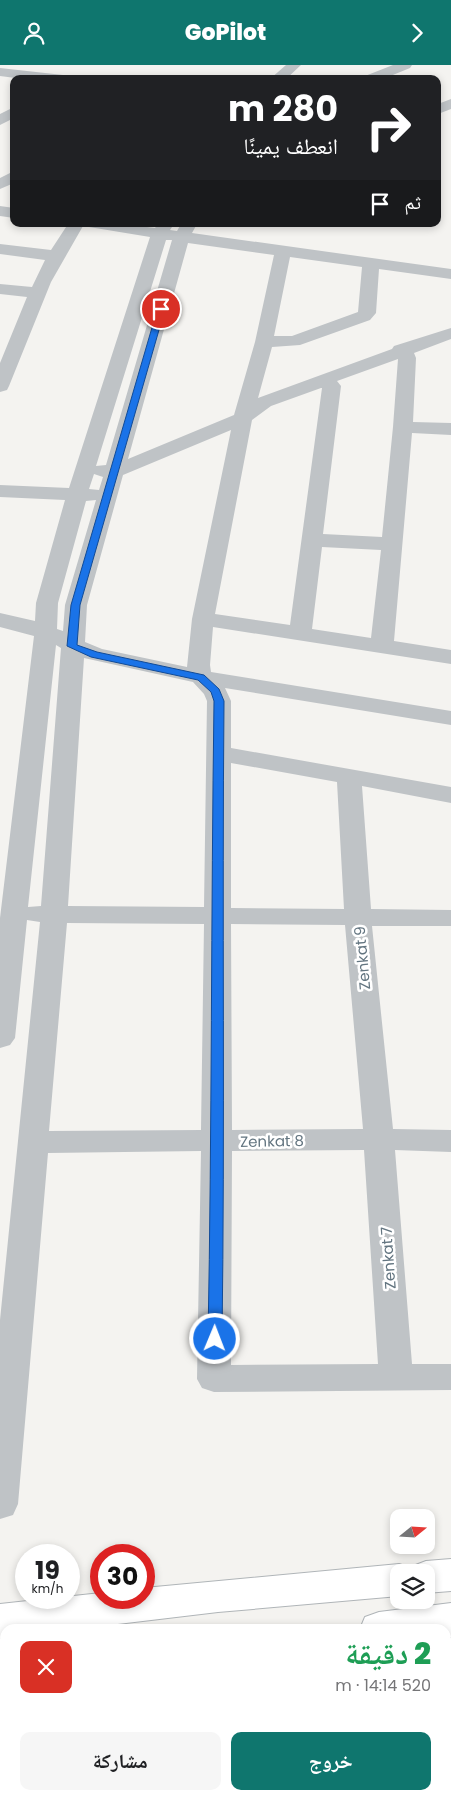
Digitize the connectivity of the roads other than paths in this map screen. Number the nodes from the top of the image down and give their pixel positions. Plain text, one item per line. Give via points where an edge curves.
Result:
1 (274, 65) edge
2 (405, 65) edge
3 (293, 66) edge
4 (0, 72) edge
5 (28, 75) edge
6 (282, 75) edge
7 (380, 75) edge
8 (10, 117) edge
9 (2, 128) edge
10 (74, 227) edge
11 (140, 227) edge
12 (174, 229) edge
13 (0, 249) edge
14 (283, 250) junction
15 (56, 256) junction
16 (371, 263) junction
17 (451, 274) edge
18 (0, 289) edge
19 (38, 293) junction
20 (451, 333) edge
21 (264, 342) junction
22 (400, 350) junction
23 (322, 381) junction
24 (0, 386) edge
25 (243, 418) junction
26 (403, 427) junction
27 (451, 429) edge
28 (85, 471) junction
29 (111, 484) junction
30 (0, 491) edge
31 (76, 495) junction
32 (313, 540) junction
33 (393, 543) junction
34 (203, 619) junction
35 (0, 620) edge
36 (46, 633) junction
37 (300, 634) junction
38 (72, 646) junction
39 (382, 647) junction
40 (451, 657) edge
41 (201, 677) junction
42 (451, 718) edge
43 (219, 753) junction
44 (349, 777) junction
45 (451, 795) edge
46 (10, 865) edge
47 (15, 913) junction
48 (54, 914) junction
49 (216, 917) junction
50 (358, 917) junction
51 (451, 918) edge
52 (0, 1038) edge
53 (379, 1139) junction
54 (218, 1141) junction
55 (451, 1141) edge
56 (32, 1142) junction
57 (451, 1377) edge
58 (396, 1378) junction
59 (0, 1504) edge
60 (451, 1575) edge
61 (435, 1576) edge
62 (390, 1581) edge
63 (451, 1620) edge
64 (0, 1621) edge
65 (419, 1624) edge

1 - 3 street
2 - 7 street
3 - 6 street
4 - 5 street
8 - 9 street
10 - 15 street
11 - 12 street
12 - 14 street
12 - 28 street
12 - 29 street
13 - 15 street
14 - 16 street
14 - 21 street
15 - 19 street
16 - 17 street
16 - 21 street via 367,313 364,316 294,341
18 - 19 street
19 - 24 street
20 - 22 street
21 - 25 street
22 - 23 street
22 - 26 street via 407,358
23 - 25 street via 264,402
23 - 32 street via 332,386
25 - 29 street
25 - 34 street
26 - 27 street
26 - 33 street
28 - 29 street
28 - 31 street
29 - 31 street
29 - 38 street via 76,605
30 - 31 street
31 - 36 street via 47,603
32 - 33 street
32 - 37 street
33 - 39 street
34 - 37 street
34 - 41 street via 198,665
35 - 36 street
36 - 38 street
36 - 46 street
37 - 39 street
38 - 41 street via 95,655
38 - 48 street
39 - 40 street
41 - 42 street
41 - 43 street via 215,691 219,701
43 - 44 street
43 - 49 street
44 - 45 street
44 - 50 street, Zenkat 9
46 - 47 street
47 - 48 street
47 - 52 street
48 - 49 street
48 - 56 street
49 - 50 street
49 - 54 street
50 - 51 street
50 - 53 street, Zenkat 9
53 - 54 street, Zenkat 8
53 - 55 street, Zenkat 8
53 - 58 street, Zenkat 7
54 - 56 street, Zenkat 8
54 - 58 street via 214,1379
56 - 59 street
57 - 58 street
60 - 61 main road
62 - 64 main road
63 - 65 main road

